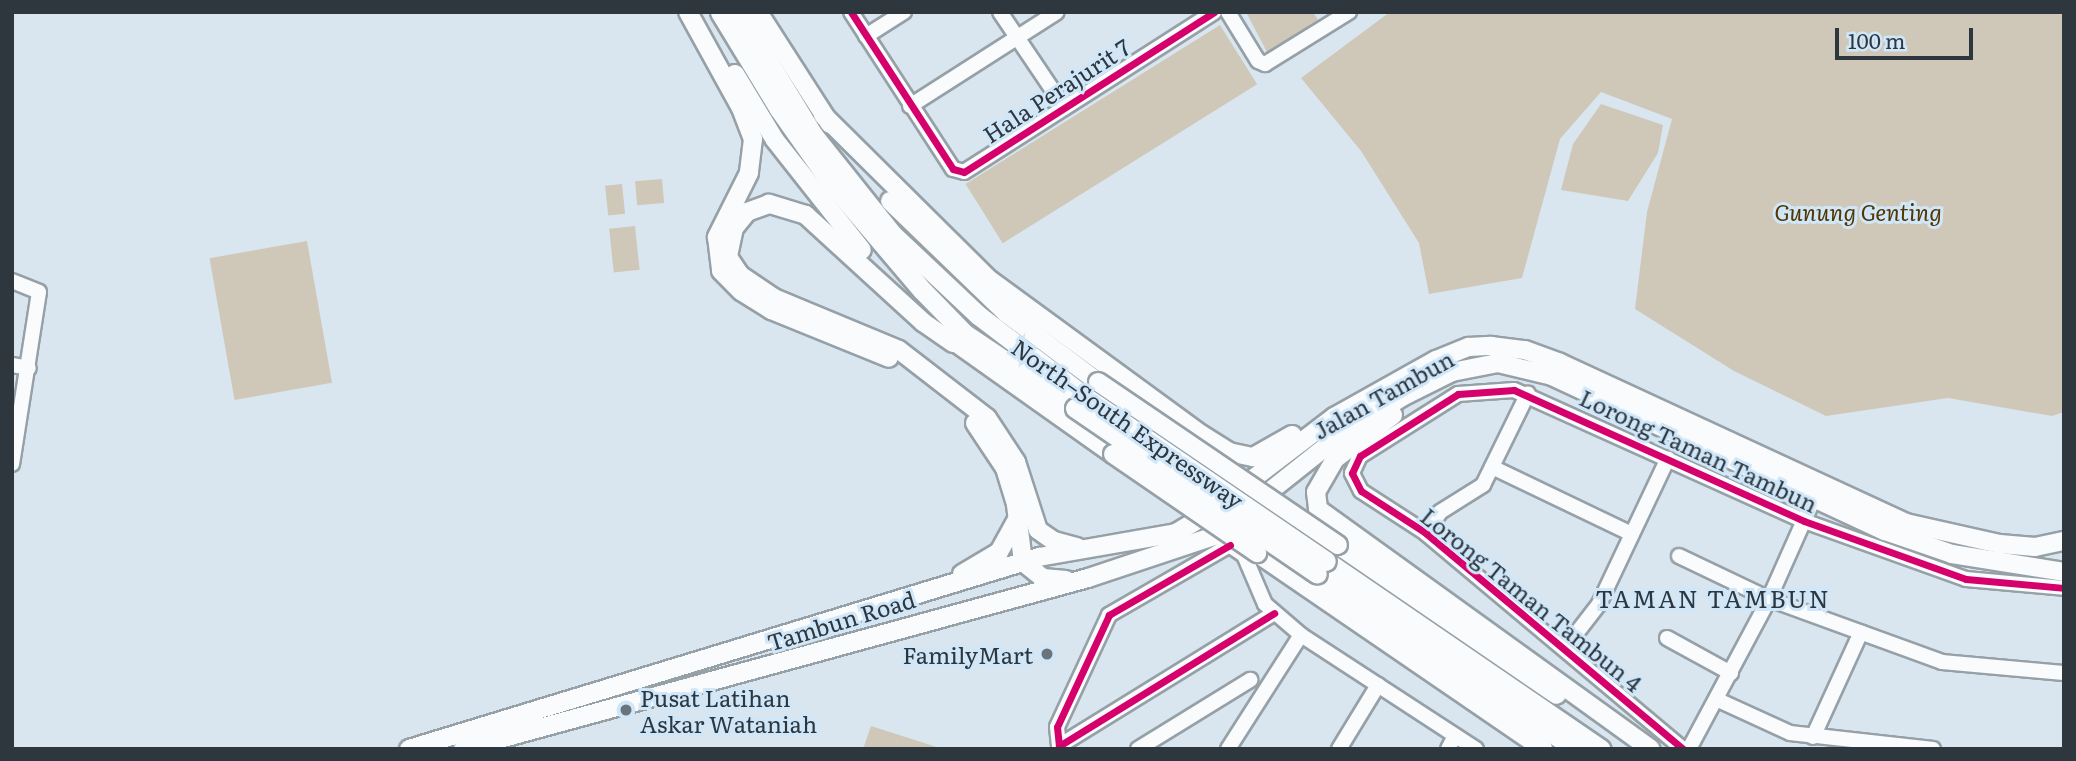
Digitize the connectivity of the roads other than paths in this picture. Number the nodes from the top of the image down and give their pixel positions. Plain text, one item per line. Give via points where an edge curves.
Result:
1 (688, 12) edge
2 (699, 12) edge
3 (720, 12) edge
4 (738, 12) edge
5 (758, 12) edge
6 (851, 12) edge
7 (904, 12) edge
8 (1000, 12) edge
9 (1057, 12) edge
10 (1214, 12) edge
11 (1228, 12) edge
12 (1340, 15) edge
13 (866, 36) junction
14 (1017, 38) junction
15 (909, 106) junction
16 (1064, 107) junction
17 (823, 115) junction
18 (12, 281) edge
19 (953, 343) junction
20 (12, 365) edge
21 (29, 368) junction
22 (1452, 372) junction
23 (1528, 393) junction
24 (1087, 396) junction
25 (1334, 417) junction
26 (13, 456) edge
27 (1668, 458) junction
28 (1492, 467) junction
29 (1355, 483) joint
30 (1813, 500) junction
31 (1018, 519) junction
32 (1804, 521) junction
33 (1426, 533) junction
34 (1632, 534) junction
35 (1214, 536) junction
36 (2064, 541) edge
37 (1230, 545) junction
38 (1096, 549) junction
39 (1679, 556) dead end
40 (1327, 560) junction
41 (1023, 562) junction
42 (2064, 572) edge
43 (973, 577) junction
44 (1086, 578) junction
45 (2064, 588) edge
46 (1769, 599) junction
47 (908, 600) junction
48 (1003, 601) junction
49 (1274, 613) junction
50 (1861, 632) junction
51 (1301, 635) junction
52 (1667, 638) dead end
53 (1565, 648) junction
54 (766, 664) junction
55 (687, 668) junction
56 (1731, 673) junction
57 (2064, 674) edge
58 (1250, 680) dead end
59 (1378, 685) junction
60 (1718, 700) junction
61 (625, 704) junction
62 (1813, 737) junction
63 (1452, 743) edge
64 (1060, 748) edge
65 (409, 749) edge
66 (463, 749) edge
67 (1138, 749) edge
68 (1228, 749) edge
69 (1339, 749) edge
70 (1476, 749) edge
71 (1543, 749) edge
72 (1575, 749) edge
73 (1601, 749) edge
74 (1635, 749) edge
75 (1651, 749) edge
76 (1683, 749) edge
77 (1689, 749) edge
78 (1933, 749) edge

1 - 31 main road via 753,139 749,173 716,237 721,271 753,300 893,360 961,410 980,426 1005,468
2 - 19 main road via 775,140 814,193 845,233
3 - 24 highway, North–South Expressway via 832,184 922,290 965,334
4 - 24 highway, North–South Expressway via 813,135 892,234 978,315
5 - 17 main road
6 - 13 street
7 - 13 street
8 - 14 street
9 - 14 street
10 - 16 street, Hala Perajurit 7
11 - 12 street via 1258,61 1268,63
13 - 15 street
14 - 15 street
14 - 16 street
15 - 16 street, Hala Perajurit 7 via 953,169 964,172
17 - 24 main road via 875,183 951,265 1006,313
17 - 25 main road via 990,280 1229,452 1253,457 1315,422
18 - 21 street via 38,289
19 - 38 main road via 923,322 806,215 769,204 747,212 733,228 728,257 740,275 774,298 866,332 932,373 1001,435 1016,462 1038,530 1063,545
19 - 71 main road, bridge
20 - 21 street
21 - 26 street
22 - 30 main road via 1498,363 1552,376
22 - 35 main road via 1333,441
22 - 75 main road via 1335,459 1316,492 1318,509
23 - 27 street, Lorong Taman Tambun
23 - 28 street
23 - 29 street, Lorong Taman Tambun via 1502,388 1470,391 1422,413 1360,456 1353,467
24 - 40 highway, North–South Expressway, bridge
24 - 40 main road, bridge
25 - 36 main road, Jalan Tambun via 1436,360 1469,347 1525,350 1906,523 2000,544 2035,547
25 - 38 main road, Tambun Road via 1201,521 1150,541
27 - 32 street, Lorong Taman Tambun
27 - 34 street, Lorong Taman Tambun
28 - 33 street via 1483,485 1440,512
28 - 34 street
29 - 33 street, Lorong Taman Tambun 4
30 - 32 street
30 - 42 main road via 1935,549 2011,567
31 - 41 main road
31 - 47 main road via 999,552
32 - 45 street, Lorong Taman Tambun via 1966,579
32 - 46 street
33 - 53 street, Lorong Taman Tambun 4
34 - 53 street, Lorong Taman Tambun via 1593,615
35 - 37 street
35 - 44 main road
37 - 49 street via 1244,555 1265,604
37 - 64 street via 1109,615 1057,727
38 - 41 main road, Tambun Road
39 - 46 street
40 - 72 highway, North–South Expressway
40 - 73 highway, North–South Expressway
40 - 74 main road
41 - 43 main road, Tambun Road
41 - 44 main road via 1043,578
43 - 47 main road, Tambun Road
43 - 48 main road via 1009,579 1011,593
44 - 48 main road
46 - 50 street
46 - 56 street
47 - 55 main road, Tambun Road
48 - 54 main road, Tambun Road
49 - 51 street
49 - 64 street
50 - 57 street via 1942,662
50 - 62 street
51 - 59 street
51 - 68 street
52 - 56 street
53 - 76 street, Lorong Taman Tambun 4
54 - 55 main road via 746,663 708,673
54 - 61 main road, Tambun Road
55 - 61 main road
55 - 65 main road, Tambun Road
56 - 60 street
58 - 67 street
59 - 63 street
59 - 69 street
60 - 62 street via 1780,729
60 - 77 street
61 - 66 main road, Tambun Road
62 - 78 street
63 - 70 street

